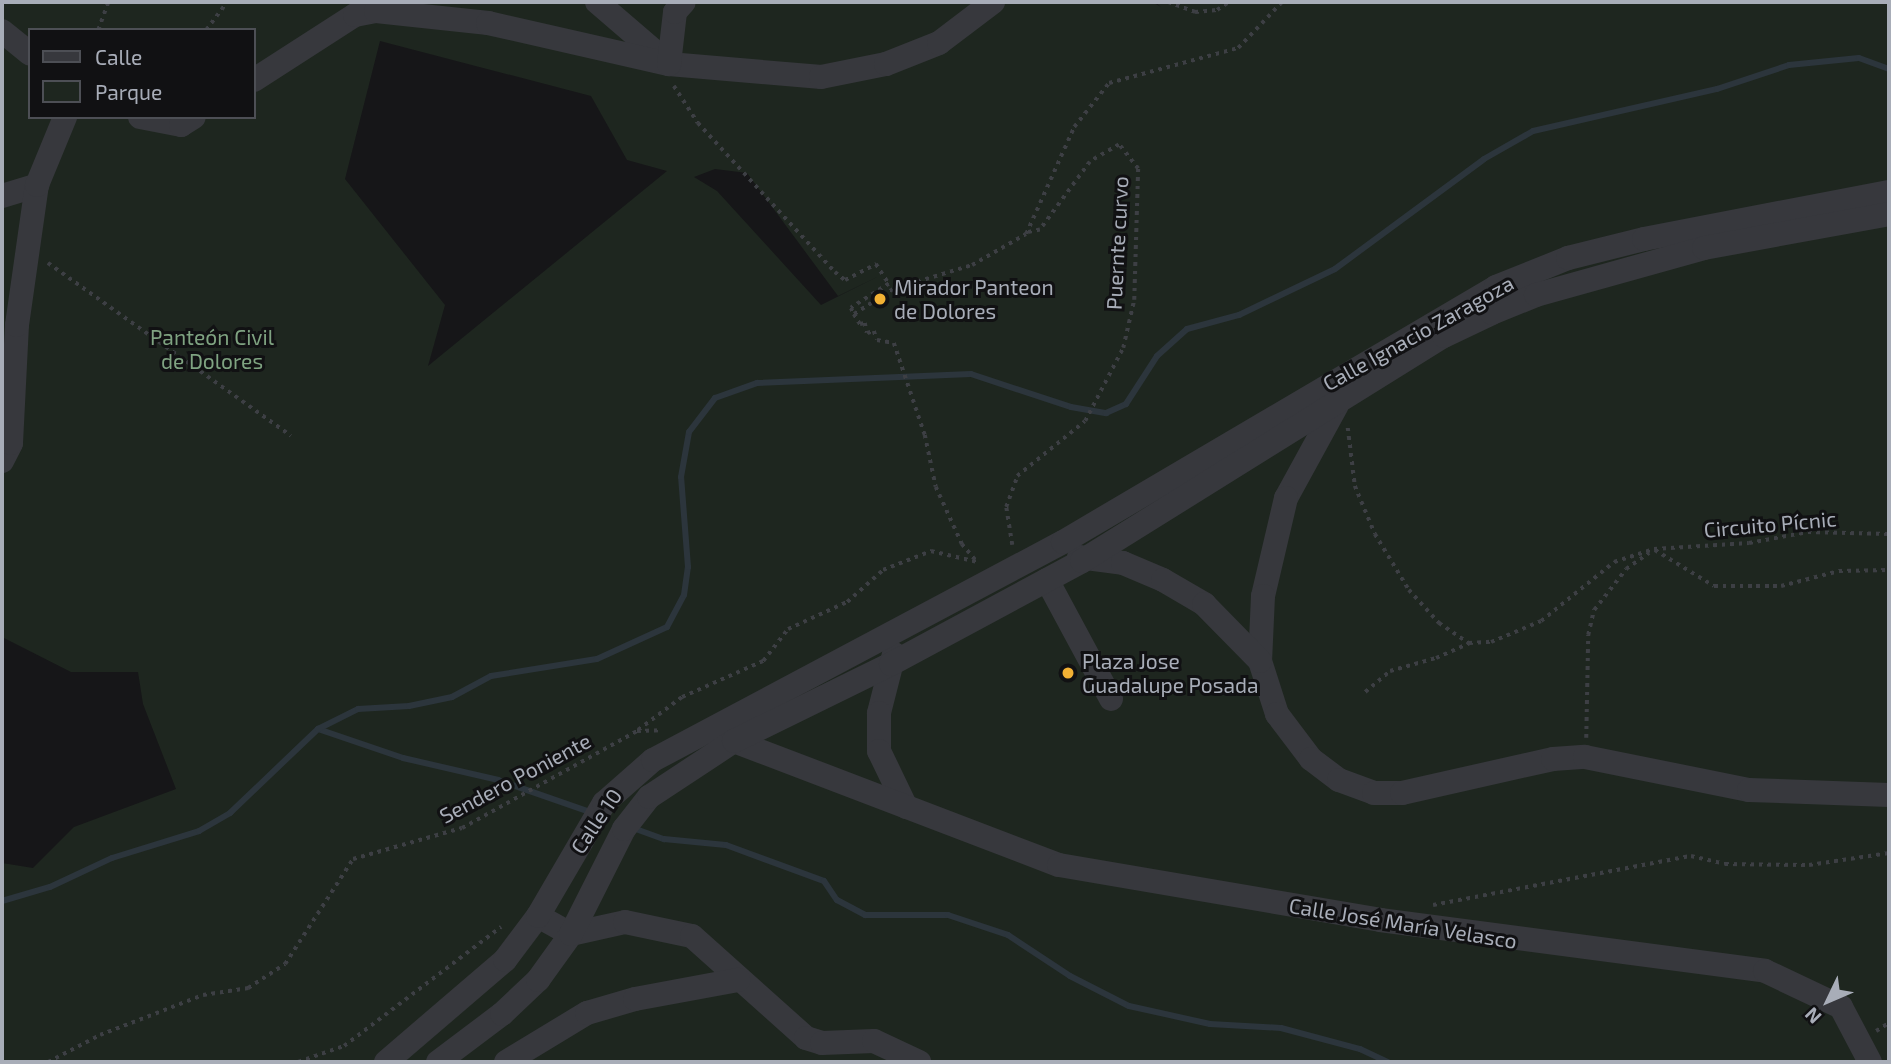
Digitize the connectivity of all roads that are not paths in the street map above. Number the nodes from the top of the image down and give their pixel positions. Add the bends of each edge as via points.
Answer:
1 (597, 2) edge
2 (684, 2) edge
3 (993, 2) edge
4 (2, 31) edge
5 (28, 52) edge
6 (669, 64) junction
7 (256, 79) edge
8 (64, 119) edge
9 (151, 119) edge
10 (191, 119) edge
11 (37, 185) junction
12 (1889, 192) edge
13 (2, 196) edge
14 (1889, 214) edge
15 (1340, 399) junction
16 (2, 461) edge
17 (1063, 542) junction
18 (1083, 561) junction
19 (1047, 580) junction
20 (901, 629) junction
21 (1260, 661) junction
22 (891, 664) junction
23 (1111, 699) dead end
24 (701, 733) junction
25 (734, 741) junction
26 (1889, 795) edge
27 (906, 807) junction
28 (538, 916) junction
29 (571, 934) junction
30 (738, 980) junction
31 (386, 1062) edge
32 (438, 1062) edge
33 (506, 1062) edge
34 (919, 1062) edge
35 (1870, 1062) edge

1 - 6 street
2 - 6 street via 675,12
3 - 6 street via 939,43 886,64 821,77
4 - 5 street
6 - 7 street via 488,23 376,11 355,15
8 - 11 street
9 - 10 street via 181,125
11 - 13 street
11 - 16 street via 18,325 11,443
12 - 17 street, Calle Ignacio Zaragoza via 1644,239 1528,273 1322,387
14 - 15 street, Calle Ignacio Zaragoza via 1704,248 1536,295 1444,336
15 - 18 street, Calle Ignacio Zaragoza
15 - 21 street, Calle Ignacio Zaragoza via 1286,498 1263,596
17 - 18 street
17 - 20 street, Calle Ignacio Zaragoza via 1016,568 980,574
18 - 19 street, Calle Ignacio Zaragoza
18 - 21 street, Calle Ignacio Zaragoza via 1124,563 1163,580 1204,604
19 - 22 street, Calle Ignacio Zaragoza
19 - 23 street
20 - 22 street
20 - 24 street, Calle 10
21 - 26 street, Calle Ignacio Zaragoza via 1277,714 1311,759 1339,780 1374,793 1402,793 1553,759 1585,757 1749,790
22 - 25 street, Calle 10
22 - 27 street via 879,713 879,751
24 - 25 street, Calle José María Velasco
24 - 28 street, Calle 10 via 634,772 604,803
25 - 27 street, Calle José María Velasco
25 - 29 street, Calle 10 via 672,779 630,820
27 - 35 street, Calle José María Velasco via 1059,865 1085,870 1484,936 1765,971 1840,1007
28 - 29 street
28 - 31 street, Calle 10 via 491,976
29 - 30 street via 625,922 692,936
29 - 32 street, Calle 10 via 538,980
30 - 33 street via 587,1013
30 - 34 street via 806,1038 822,1043 874,1041

